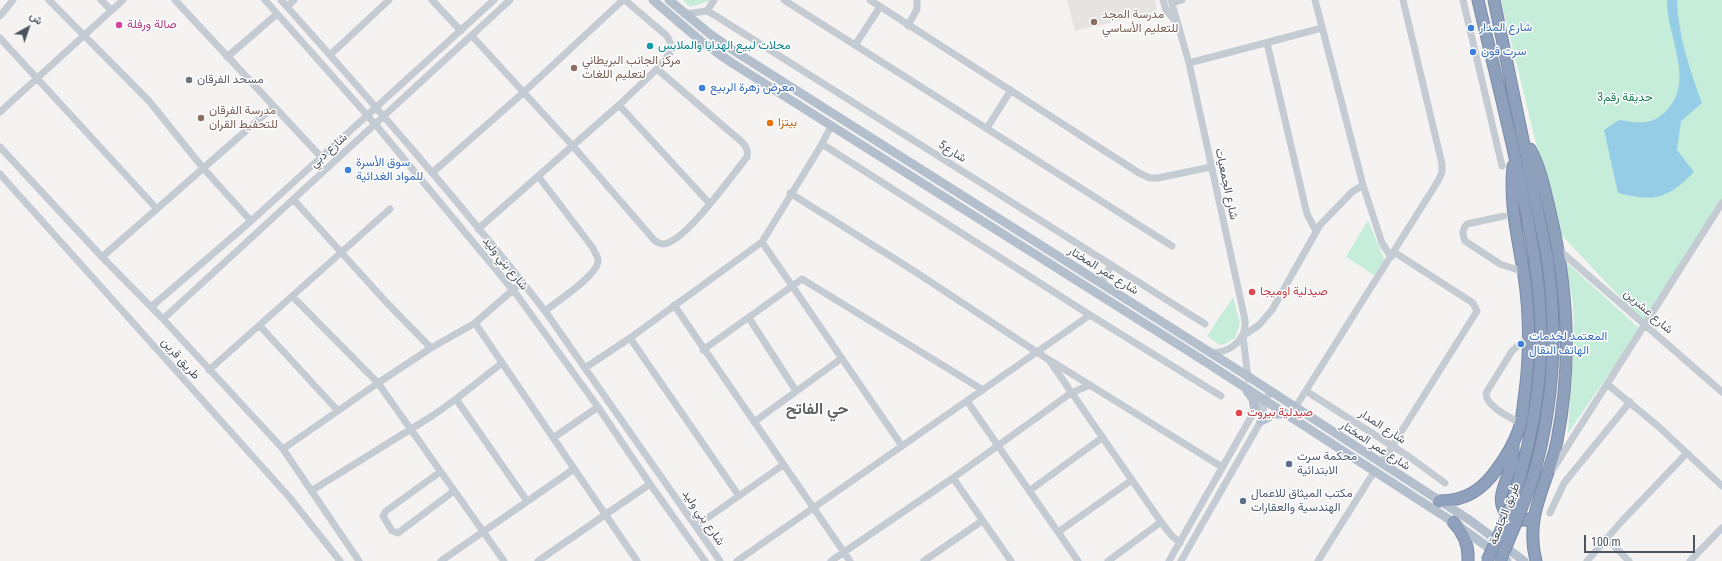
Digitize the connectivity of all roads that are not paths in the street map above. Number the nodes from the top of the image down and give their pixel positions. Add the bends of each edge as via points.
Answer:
1 (13, 0) edge
2 (49, 0) edge
3 (101, 0) edge
4 (123, 0) edge
5 (175, 0) edge
6 (265, 0) edge
7 (281, 0) edge
8 (294, 0) edge
9 (389, 0) edge
10 (432, 0) edge
11 (494, 0) edge
12 (510, 0) edge
13 (624, 0) edge
14 (653, 0) edge
15 (669, 0) edge
16 (714, 0) edge
17 (784, 0) edge
18 (870, 0) edge
19 (917, 0) edge
20 (1163, 0) edge
21 (1182, 0) edge
22 (1315, 0) edge
23 (1403, 0) edge
24 (1463, 0) edge
25 (1478, 0) edge
26 (1494, 0) edge
27 (1171, 1) edge
28 (287, 7) junction
29 (880, 7) junction
30 (111, 10) junction
31 (707, 11) junction
32 (277, 14) junction
33 (684, 14) junction
34 (0, 16) edge
35 (1178, 23) junction
36 (908, 26) junction
37 (1322, 28) junction
38 (461, 31) junction
39 (83, 36) junction
40 (472, 36) junction
41 (0, 38) edge
42 (1267, 43) junction
43 (855, 45) junction
44 (330, 55) junction
45 (227, 57) junction
46 (1189, 63) junction
47 (657, 69) junction
48 (38, 78) junction
49 (1011, 90) junction
50 (524, 92) junction
51 (619, 105) junction
52 (273, 107) junction
53 (376, 108) junction
54 (0, 112) edge
55 (368, 116) junction
56 (384, 117) junction
57 (375, 124) junction
58 (831, 126) junction
59 (987, 128) junction
60 (1524, 139) junction
61 (822, 144) junction
62 (572, 145) junction
63 (0, 147) edge
64 (322, 158) junction
65 (1515, 158) junction
66 (1502, 166) dead end
67 (1211, 167) junction
68 (203, 168) junction
69 (432, 173) junction
70 (0, 174) edge
71 (538, 176) junction
72 (1363, 185) junction
73 (790, 194) junction
74 (293, 199) junction
75 (1722, 203) edge
76 (710, 204) junction
77 (157, 209) junction
78 (390, 209) dead end
79 (1504, 216) dead end
80 (251, 221) junction
81 (478, 229) junction
82 (1316, 231) junction
83 (762, 242) junction
84 (1172, 246) dead end
85 (1558, 249) junction
86 (341, 251) junction
87 (1392, 255) junction
88 (102, 257) junction
89 (1111, 264) junction
90 (1524, 272) junction
91 (522, 282) junction
92 (1101, 284) junction
93 (792, 287) junction
94 (512, 290) junction
95 (292, 296) junction
96 (674, 305) junction
97 (151, 307) junction
98 (545, 311) junction
99 (1090, 315) junction
100 (749, 318) junction
101 (163, 319) junction
102 (474, 323) junction
103 (1205, 324) dead end
104 (1645, 324) junction
105 (260, 326) junction
106 (1243, 336) junction
107 (1529, 336) junction
108 (630, 338) junction
109 (431, 348) junction
110 (703, 350) junction
111 (1036, 351) junction
112 (1210, 353) junction
113 (842, 358) junction
114 (1049, 360) junction
115 (502, 363) junction
116 (585, 368) junction
117 (210, 370) junction
118 (1249, 377) junction
119 (378, 383) junction
120 (1607, 384) junction
121 (1090, 385) junction
122 (1243, 387) junction
123 (983, 390) junction
124 (796, 391) junction
125 (1306, 391) junction
126 (1271, 392) junction
127 (1722, 392) edge
128 (1071, 393) junction
129 (1221, 396) dead end
130 (456, 399) junction
131 (967, 401) junction
132 (1266, 401) junction
133 (1630, 402) junction
134 (598, 407) junction
135 (1295, 408) junction
136 (338, 411) junction
137 (1255, 411) junction
138 (1285, 414) junction
139 (1261, 421) junction
140 (754, 422) junction
141 (1521, 424) junction
142 (410, 429) junction
143 (1103, 437) junction
144 (553, 438) junction
145 (1513, 444) junction
146 (997, 445) junction
147 (902, 446) junction
148 (1393, 446) junction
149 (283, 449) junction
150 (1688, 453) junction
151 (1381, 464) junction
152 (783, 465) junction
153 (1222, 467) junction
154 (574, 469) junction
155 (440, 472) junction
156 (1374, 472) junction
157 (1547, 474) junction
158 (952, 478) junction
159 (1132, 480) junction
160 (1446, 483) dead end
161 (650, 484) junction
162 (1722, 486) edge
163 (311, 491) junction
164 (1029, 491) junction
165 (454, 492) junction
166 (739, 496) junction
167 (527, 501) junction
168 (1439, 501) junction
169 (813, 507) junction
170 (1550, 513) dead end
171 (606, 515) junction
172 (1533, 518) junction
173 (982, 521) junction
174 (1161, 522) junction
175 (1453, 522) junction
176 (696, 526) junction
177 (1722, 528) edge
178 (484, 532) junction
179 (1058, 532) junction
180 (1606, 538) junction
181 (1180, 543) junction
182 (844, 552) junction
183 (340, 561) edge
184 (359, 561) edge
185 (441, 561) edge
186 (504, 561) edge
187 (538, 561) edge
188 (637, 561) edge
189 (705, 561) edge
190 (720, 561) edge
191 (736, 561) edge
192 (831, 561) edge
193 (850, 561) edge
194 (924, 561) edge
195 (1011, 561) edge
196 (1078, 561) edge
197 (1108, 561) edge
198 (1169, 561) edge
199 (1181, 561) edge
200 (1318, 561) edge
201 (1468, 561) edge
202 (1487, 561) edge
203 (1500, 561) edge
204 (1507, 561) edge
205 (1524, 561) edge
206 (1536, 561) edge
207 (1587, 561) edge
208 (1629, 561) edge
209 (1690, 561) edge

1 - 34 street
2 - 39 street
3 - 30 street
4 - 30 street
5 - 45 street
6 - 32 street, شارع بني وليد
7 - 28 street, شارع بني وليد
8 - 28 street
9 - 44 street
10 - 38 street
11 - 38 street, شارع دبي
12 - 40 street, شارع دبي
13 - 47 street via 670,41 670,52
13 - 50 street
14 - 58 main road, شارع عمر المختار via 702,42
15 - 33 main road, شارع عمر المختار
16 - 31 street
17 - 43 street
18 - 29 street
19 - 36 street via 917,9
20 - 35 street
21 - 27 street
22 - 37 street
23 - 87 street via 1442,168 1438,181
24 - 66 street
25 - 65 highway
26 - 60 highway, طريق الجامعة
27 - 35 street, شارع الجمعيات
28 - 44 street, شارع بني وليد
29 - 36 street
29 - 43 street
30 - 39 street
31 - 33 street
31 - 89 street, شارع5
32 - 45 street
32 - 55 street, شارع بني وليد
33 - 92 main road, شارع عمر المختار via 739,54
35 - 46 street, شارع الجمعيات
36 - 49 street
37 - 42 street
37 - 72 street
38 - 53 street, شارع دبي
39 - 48 street
39 - 68 street via 149,101
40 - 50 street
40 - 56 street, شارع دبي
41 - 48 street
42 - 46 street
42 - 82 street via 1307,214
43 - 59 street
44 - 53 street, شارع بني وليد
45 - 52 street
46 - 67 street, شارع الجمعيات
47 - 51 street
47 - 76 street via 747,148 747,157
48 - 54 street
48 - 77 street
49 - 59 street
49 - 67 street via 1150,178
50 - 62 street
50 - 69 street
51 - 62 street
51 - 76 street
52 - 64 street
52 - 68 street
53 - 55 street, شارع دبي
53 - 56 street, شارع بني وليد
55 - 57 street, شارع بني وليد
55 - 64 street, شارع دبي
56 - 57 street, شارع دبي
56 - 69 street, شارع بني وليد
57 - 74 street, شارع دبي
57 - 94 street, شارع بني وليد
58 - 61 street
58 - 122 main road, شارع عمر المختار
59 - 84 street
60 - 85 highway via 1533,154 1545,188
60 - 203 highway, طريق الجامعة, bridge via 1547,256 1553,319 1551,378 1548,411 1533,477
61 - 73 street
61 - 99 street
62 - 71 street
62 - 76 street via 659,243 667,243 685,231
63 - 88 street
64 - 80 street, شارع دبي
65 - 90 highway via 1512,194
65 - 202 highway, bridge via 1535,254 1539,288 1540,364 1535,414 1520,476 1507,518
67 - 106 street, شارع الجمعيات via 1245,320
68 - 77 street
68 - 80 street
69 - 81 street, شارع بني وليد
70 - 183 street, طريق قرين via 290,498
71 - 81 street
71 - 98 street via 593,248 598,260 597,266 585,280
72 - 82 street via 1352,192
72 - 87 street via 1382,244
73 - 83 street
73 - 111 street
74 - 86 street
74 - 101 street, شارع دبي
75 - 104 street
77 - 88 street
78 - 86 street
79 - 90 street via 1467,224 1462,232 1463,237 1465,241 1500,264
80 - 97 street, شارع دبي
81 - 91 street, شارع بني وليد
82 - 106 street via 1272,310 1259,325
83 - 93 street
83 - 96 street
85 - 104 street, شارع عشرين
85 - 157 highway via 1567,333 1566,371 1559,431
86 - 95 street
86 - 109 street
87 - 125 street
87 - 148 street via 1473,303 1477,311
88 - 97 street
89 - 92 street
89 - 103 street, شارع5
90 - 107 highway
91 - 94 street
91 - 98 street, شارع بني وليد
92 - 112 main road, شارع عمر المختار
93 - 100 street
93 - 113 street
93 - 123 street via 802,279
94 - 102 street
94 - 134 street, شارع بني وليد
95 - 105 street
95 - 119 street
96 - 108 street
96 - 110 street
97 - 101 street
98 - 116 street, شارع بني وليد
99 - 111 street
99 - 129 street
100 - 110 street
100 - 124 street
101 - 117 street
102 - 109 street
102 - 115 street
104 - 120 street
104 - 127 street, شارع عشرين
105 - 117 street
105 - 136 street
106 - 112 street via 1228,350
106 - 118 street, شارع الجمعيات
107 - 141 highway
107 - 141 street via 1512,351 1486,393 1488,402
108 - 116 street
108 - 166 street
109 - 119 street
110 - 140 street
111 - 114 street
111 - 123 street
112 - 118 main road, شارع عمر المختار
113 - 124 street
113 - 147 street
114 - 121 street
114 - 128 street
115 - 130 street
115 - 144 street
116 - 176 street, شارع بني وليد
117 - 149 street
118 - 122 street
118 - 126 main road, شارع عمر المختار
119 - 136 street
119 - 142 street
120 - 133 street
120 - 157 street via 1553,469
121 - 128 street
121 - 153 street
122 - 132 main road, شارع عمر المختار
122 - 137 main road via 1252,397
123 - 131 street
124 - 140 street
125 - 135 street
125 - 148 street, شارع المدار
126 - 132 street
126 - 135 main road, شارع عمر المختار
128 - 143 street
128 - 146 street
130 - 142 street
130 - 167 street
131 - 146 street
131 - 147 street
132 - 137 street
132 - 138 main road, شارع عمر المختار
132 - 139 street
133 - 150 street
133 - 170 street via 1564,483
134 - 144 street
134 - 161 street, شارع بني وليد
135 - 151 main road, شارع عمر المختار
136 - 149 street
137 - 153 street
138 - 139 main road via 1275,414
138 - 156 main road, شارع عمر المختار
139 - 199 street
140 - 152 street
141 - 145 highway
142 - 155 street
142 - 163 street
143 - 159 street
143 - 164 street
144 - 154 street
145 - 168 highway via 1494,473 1476,492 1460,499
145 - 172 highway via 1513,458 1502,493 1502,506 1512,518 1521,521
146 - 158 street
146 - 164 street
147 - 169 street
148 - 151 street
148 - 160 street, شارع المدار
149 - 163 street
150 - 162 street
150 - 180 street
151 - 168 main road, شارع عمر المختار
152 - 166 street
152 - 169 street
153 - 181 street
154 - 167 street
154 - 171 street
155 - 165 street
155 - 165 street via 392,506 383,516 392,531 398,533
156 - 175 main road, شارع عمر المختار
156 - 200 street
157 - 172 highway
158 - 173 street
158 - 182 street
159 - 174 street
159 - 179 street
161 - 171 street
161 - 189 street, شارع بني وليد
163 - 184 street
164 - 179 street
165 - 178 street
166 - 176 street
167 - 178 street
168 - 205 main road, شارع عمر المختار via 1502,542
169 - 182 street
169 - 191 street
171 - 187 street
171 - 188 street
172 - 206 highway via 1532,540
173 - 194 street
173 - 195 street
174 - 181 street
174 - 197 street
175 - 201 highway via 1464,537
175 - 204 main road, شارع عمر المختار
176 - 190 street, شارع بني وليد
177 - 209 street
178 - 185 street
178 - 186 street
179 - 196 street
180 - 207 street
180 - 208 street
181 - 198 street
182 - 192 street
182 - 193 street

